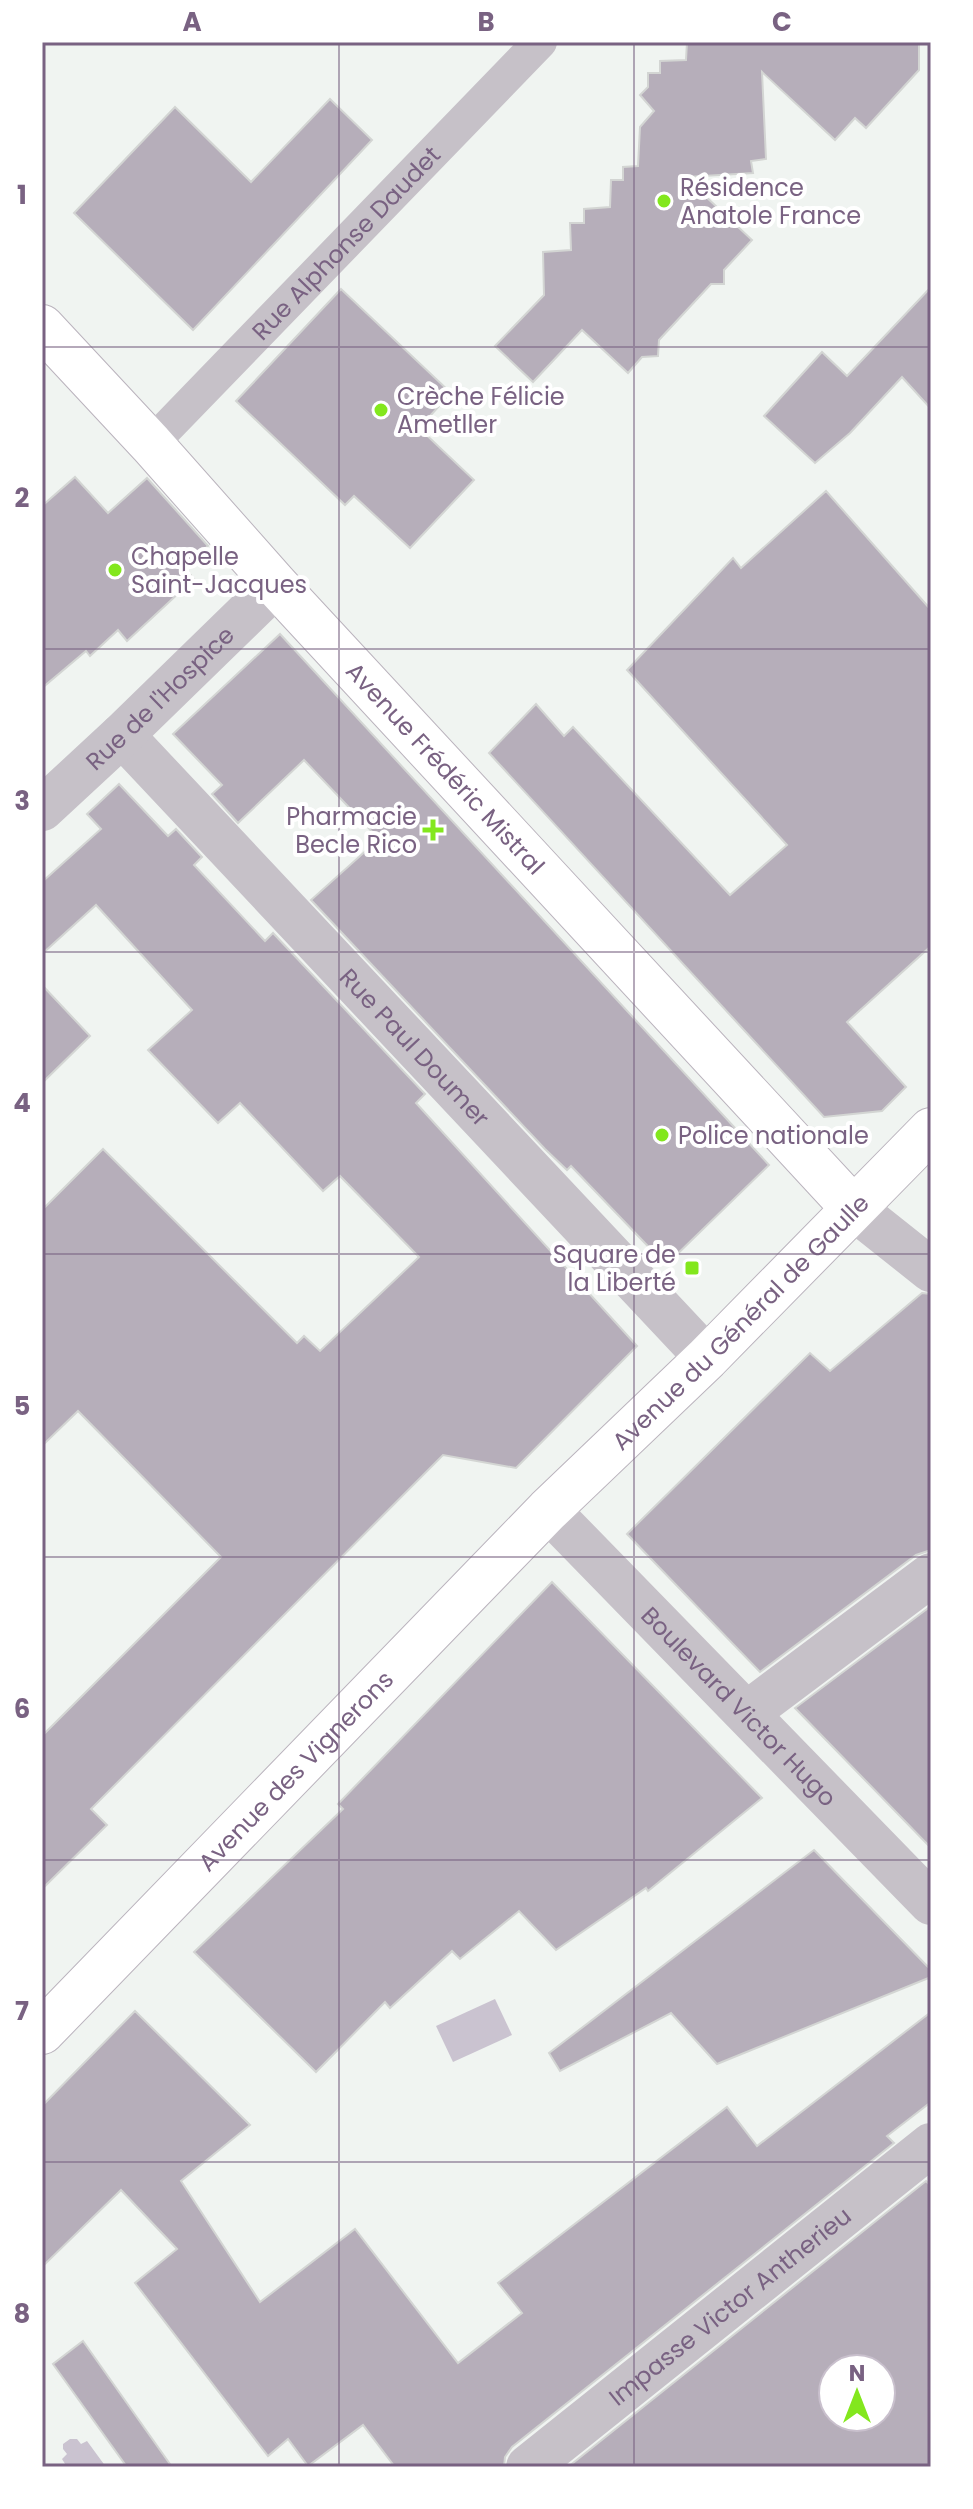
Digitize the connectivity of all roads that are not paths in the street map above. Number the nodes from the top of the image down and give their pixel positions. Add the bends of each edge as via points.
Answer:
1 (540, 42) edge
2 (42, 327) edge
3 (151, 444) junction
4 (276, 585) junction
5 (122, 735) junction
6 (42, 809) edge
7 (931, 1130) edge
8 (853, 1208) junction
9 (931, 1270) edge
10 (707, 1358) junction
11 (548, 1510) junction
12 (931, 1575) edge
13 (747, 1713) junction
14 (931, 1903) edge
15 (46, 2020) edge
16 (931, 2145) edge
17 (528, 2467) edge

1 - 3 street, Rue Alphonse Daudet
2 - 3 main road, Avenue Frédéric Mistral
3 - 4 main road, Avenue Frédéric Mistral
4 - 5 street, Rue de l'Hospice
4 - 8 main road, Avenue Frédéric Mistral
5 - 6 street, Rue de l'Hospice
5 - 10 street, Rue Paul Doumer
7 - 8 main road, Avenue du Général de Gaulle
8 - 9 street
8 - 10 main road, Avenue du Général de Gaulle
10 - 11 main road, Avenue du Général de Gaulle
11 - 13 street, Boulevard Victor Hugo
11 - 15 main road, Avenue des Vignerons
12 - 13 street
13 - 14 street, Boulevard Victor Hugo
16 - 17 street, Impasse Victor Antherieu

